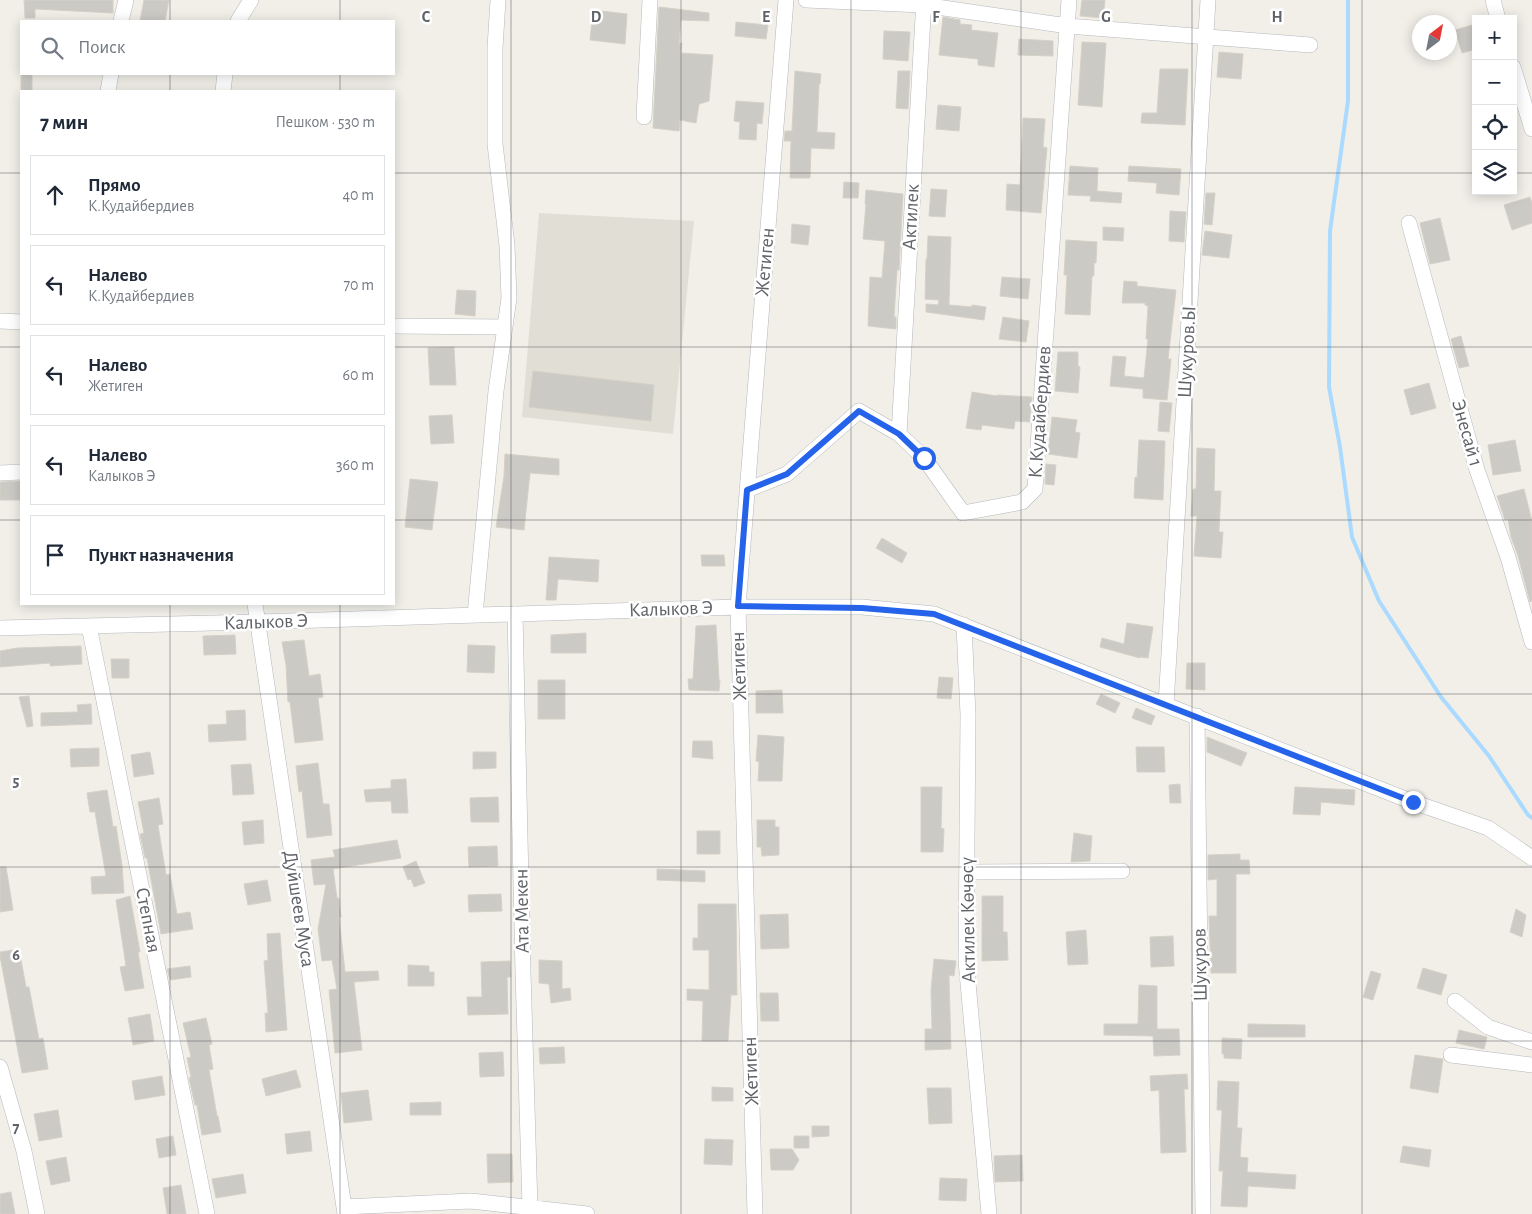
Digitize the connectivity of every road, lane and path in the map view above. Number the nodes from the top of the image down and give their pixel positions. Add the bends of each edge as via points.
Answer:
1 (126, 0) edge
2 (251, 0) edge
3 (498, 0) edge
4 (650, 0) edge
5 (786, 0) edge
6 (806, 0) edge
7 (1069, 0) edge
8 (1208, 0) edge
9 (1493, 0) edge
10 (923, 3) edge
11 (1497, 15) edge
12 (121, 20) edge
13 (239, 20) edge
14 (1068, 26) junction
15 (1206, 36) junction
16 (1310, 45) dead end
17 (111, 75) edge
18 (225, 75) edge
19 (1517, 80) edge
20 (108, 90) edge
21 (223, 90) edge
22 (644, 117) dead end
23 (1532, 129) edge
24 (1409, 223) dead end
25 (0, 321) edge
26 (20, 322) edge
27 (395, 326) edge
28 (505, 327) junction
29 (899, 434) junction
30 (20, 472) edge
31 (0, 473) edge
32 (747, 490) junction
33 (255, 605) edge
34 (738, 606) junction
35 (515, 614) junction
36 (475, 615) junction
37 (257, 622) junction
38 (964, 625) junction
39 (89, 626) junction
40 (0, 628) edge
41 (1532, 642) edge
42 (1166, 704) junction
43 (1197, 716) junction
44 (1532, 858) edge
45 (1122, 871) dead end
46 (967, 872) junction
47 (1455, 1001) dead end
48 (1532, 1042) edge
49 (1452, 1055) dead end
50 (1532, 1065) edge
51 (0, 1067) edge
52 (530, 1207) junction
53 (344, 1211) edge
54 (37, 1214) edge
55 (207, 1214) edge
56 (587, 1214) edge
57 (755, 1214) edge
58 (990, 1214) edge
59 (1203, 1214) edge

1 - 12 street
2 - 13 street
3 - 28 street via 495,144 507,245 509,298
4 - 22 street
5 - 32 street, Жетиген
6 - 10 street
7 - 14 street, К.Кудайбердиев
8 - 15 street, Шукуров.Ы
9 - 11 street
10 - 14 street
10 - 29 street, Актилек
14 - 15 street
14 - 29 street, К.Кудайбердиев via 1035,489 1022,502 963,513 924,458
15 - 16 street
15 - 42 street, Шукуров.Ы
17 - 20 street
18 - 21 street
19 - 23 street
24 - 41 street, Энесай 1 via 1477,470 1508,558
25 - 26 street
27 - 28 street
28 - 36 street
29 - 32 street, К.Кудайбердиев via 859,411 787,474
30 - 31 street
32 - 34 street, Жетиген
33 - 37 street, Дуйшеев Муса
34 - 35 street, Калыков Э
34 - 38 street, Калыков Э via 862,608 934,614
34 - 57 street, Жетиген
35 - 36 street, Калыков Э
35 - 52 street, Ата Мекен
36 - 37 street, Калыков Э
37 - 39 street, Калыков Э
37 - 53 street, Дуйшеев Муса
38 - 42 street, Калыков Э
38 - 46 street, Актилек Көчөсү via 968,715
39 - 40 street, Калыков Э
39 - 55 street, Степная
42 - 43 street, Калыков Э
43 - 44 street, Калыков Э via 1413,802 1488,828
43 - 59 street, Шукуров
45 - 46 street
46 - 58 street, Актилек Көчөсү via 966,961
47 - 48 street via 1488,1027
49 - 50 street
51 - 54 street via 24,1150
52 - 53 street via 471,1201
52 - 56 street

